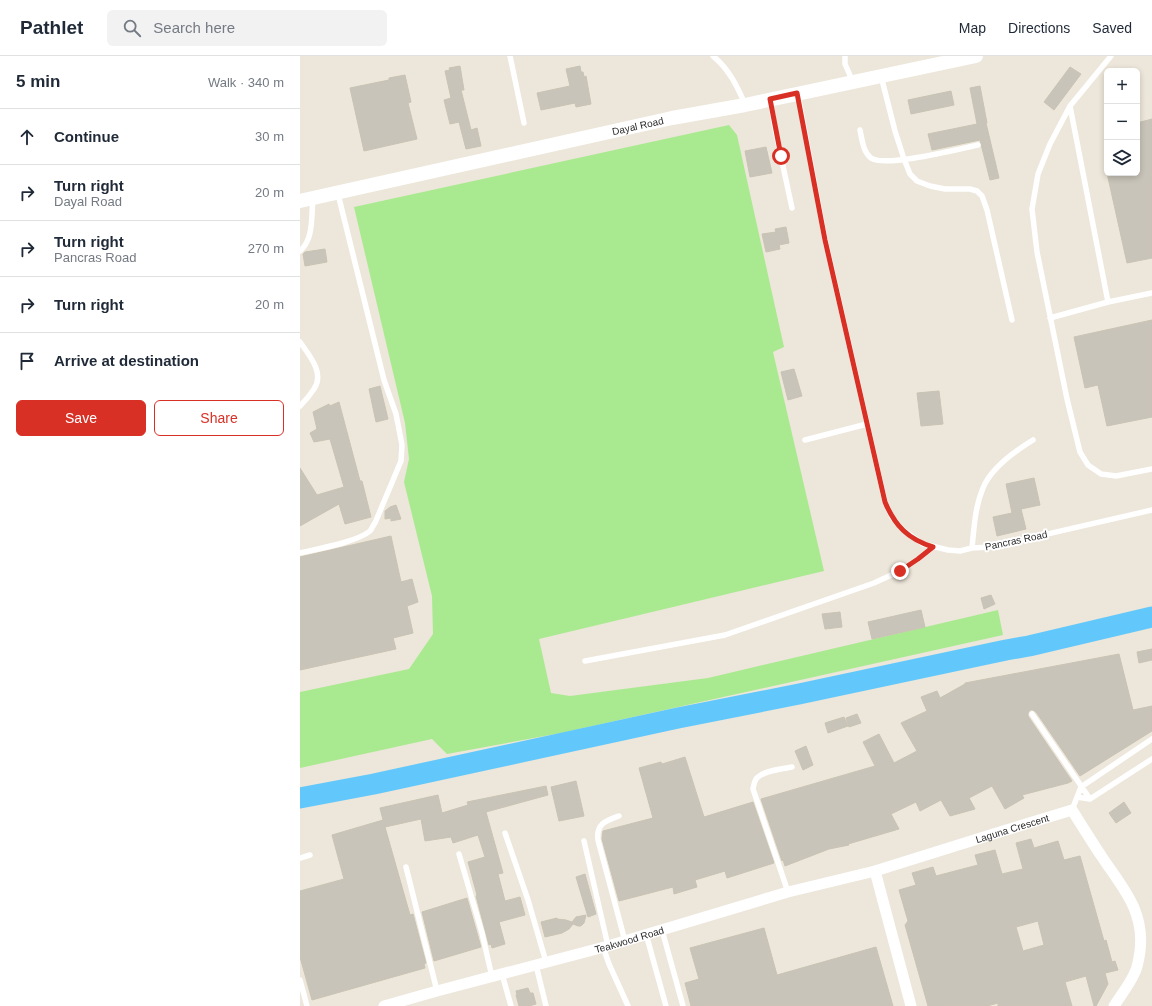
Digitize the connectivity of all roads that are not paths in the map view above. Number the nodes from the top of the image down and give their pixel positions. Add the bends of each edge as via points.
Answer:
1 (510, 56) edge
2 (713, 56) edge
3 (845, 56) edge
4 (976, 56) edge
5 (1111, 56) edge
6 (951, 59) edge
7 (881, 75) junction
8 (853, 82) junction
9 (797, 93) junction
10 (770, 99) junction
11 (745, 105) junction
12 (1070, 106) junction
13 (524, 123) dead end
14 (860, 130) dead end
15 (978, 145) dead end
16 (904, 159) junction
17 (338, 192) junction
18 (306, 199) edge
19 (792, 208) dead end
20 (300, 251) edge
21 (1152, 293) edge
22 (1108, 302) junction
23 (1050, 318) junction
24 (1012, 320) dead end
25 (300, 342) edge
26 (300, 406) edge
27 (867, 424) junction
28 (804, 440) dead end
29 (1033, 440) dead end
30 (1152, 469) edge
31 (1152, 510) edge
32 (933, 547) junction
33 (972, 548) junction
34 (300, 553) edge
35 (585, 661) dead end
36 (1032, 714) dead end
37 (1152, 739) edge
38 (1152, 760) edge
39 (792, 767) dead end
40 (1081, 787) junction
41 (1078, 797) junction
42 (1090, 799) junction
43 (1072, 810) junction
44 (619, 816) dead end
45 (505, 832) dead end
46 (584, 840) dead end
47 (459, 854) dead end
48 (310, 855) dead end
49 (300, 858) edge
50 (406, 867) dead end
51 (875, 872) junction
52 (788, 892) junction
53 (662, 930) junction
54 (646, 934) junction
55 (625, 941) junction
56 (606, 946) junction
57 (541, 963) junction
58 (497, 975) junction
59 (300, 980) edge
60 (437, 991) junction
61 (307, 1006) edge
62 (384, 1006) edge
63 (511, 1006) edge
64 (546, 1006) edge
65 (628, 1006) edge
66 (666, 1006) edge
67 (683, 1006) edge
68 (912, 1006) edge
69 (1114, 1006) edge

1 - 13 lane
2 - 11 lane via 730,74
3 - 8 lane via 845,64
4 - 6 street, Dayal Road
5 - 12 lane
6 - 7 street, Dayal Road
7 - 8 street, Dayal Road
7 - 16 lane
8 - 9 street, Dayal Road
9 - 10 street, Dayal Road
9 - 27 lane, Pancras Road via 825,240
10 - 11 street, Dayal Road
10 - 19 lane
11 - 17 street, Dayal Road via 672,118
12 - 22 lane
12 - 23 lane via 1038,174 1032,209 1037,252
14 - 16 lane via 863,145 870,158 880,161
15 - 16 lane
16 - 24 lane via 910,174 923,184 945,189 970,189 982,196
17 - 18 street, Dayal Road
17 - 34 lane via 384,380 396,414 402,445 401,461 370,531 338,544
18 - 20 lane via 310,236 306,246
21 - 22 lane
22 - 23 lane
23 - 30 lane via 1080,452 1088,465 1101,474 1116,476
25 - 26 lane via 318,374 314,389
27 - 28 lane
27 - 32 lane, Pancras Road via 885,502 892,517 908,534
29 - 33 lane via 1012,453 989,476 983,487 976,515
31 - 33 lane, Pancras Road via 991,547
32 - 33 lane, Pancras Road via 960,551
32 - 35 lane via 900,571 874,583 725,635
36 - 40 lane
37 - 40 lane
38 - 42 lane
39 - 52 lane via 758,777 753,789
40 - 41 lane
40 - 42 lane
41 - 42 lane
41 - 43 lane
43 - 51 street, Laguna Crescent
43 - 69 street via 1116,875 1137,913 1141,940 1136,971
44 - 55 lane via 606,821 597,833
45 - 57 lane via 528,900
46 - 56 lane
47 - 58 lane
48 - 49 lane
50 - 60 lane
51 - 52 street, Teakwood Road
51 - 68 street
52 - 53 street, Teakwood Road
53 - 54 street, Teakwood Road
53 - 67 lane
54 - 55 street, Teakwood Road
54 - 66 lane
55 - 56 street, Teakwood Road
56 - 57 street, Teakwood Road
56 - 65 lane via 609,964
57 - 58 street, Teakwood Road
57 - 64 lane
58 - 60 street, Teakwood Road
58 - 63 lane
59 - 61 lane
60 - 62 street, Teakwood Road

